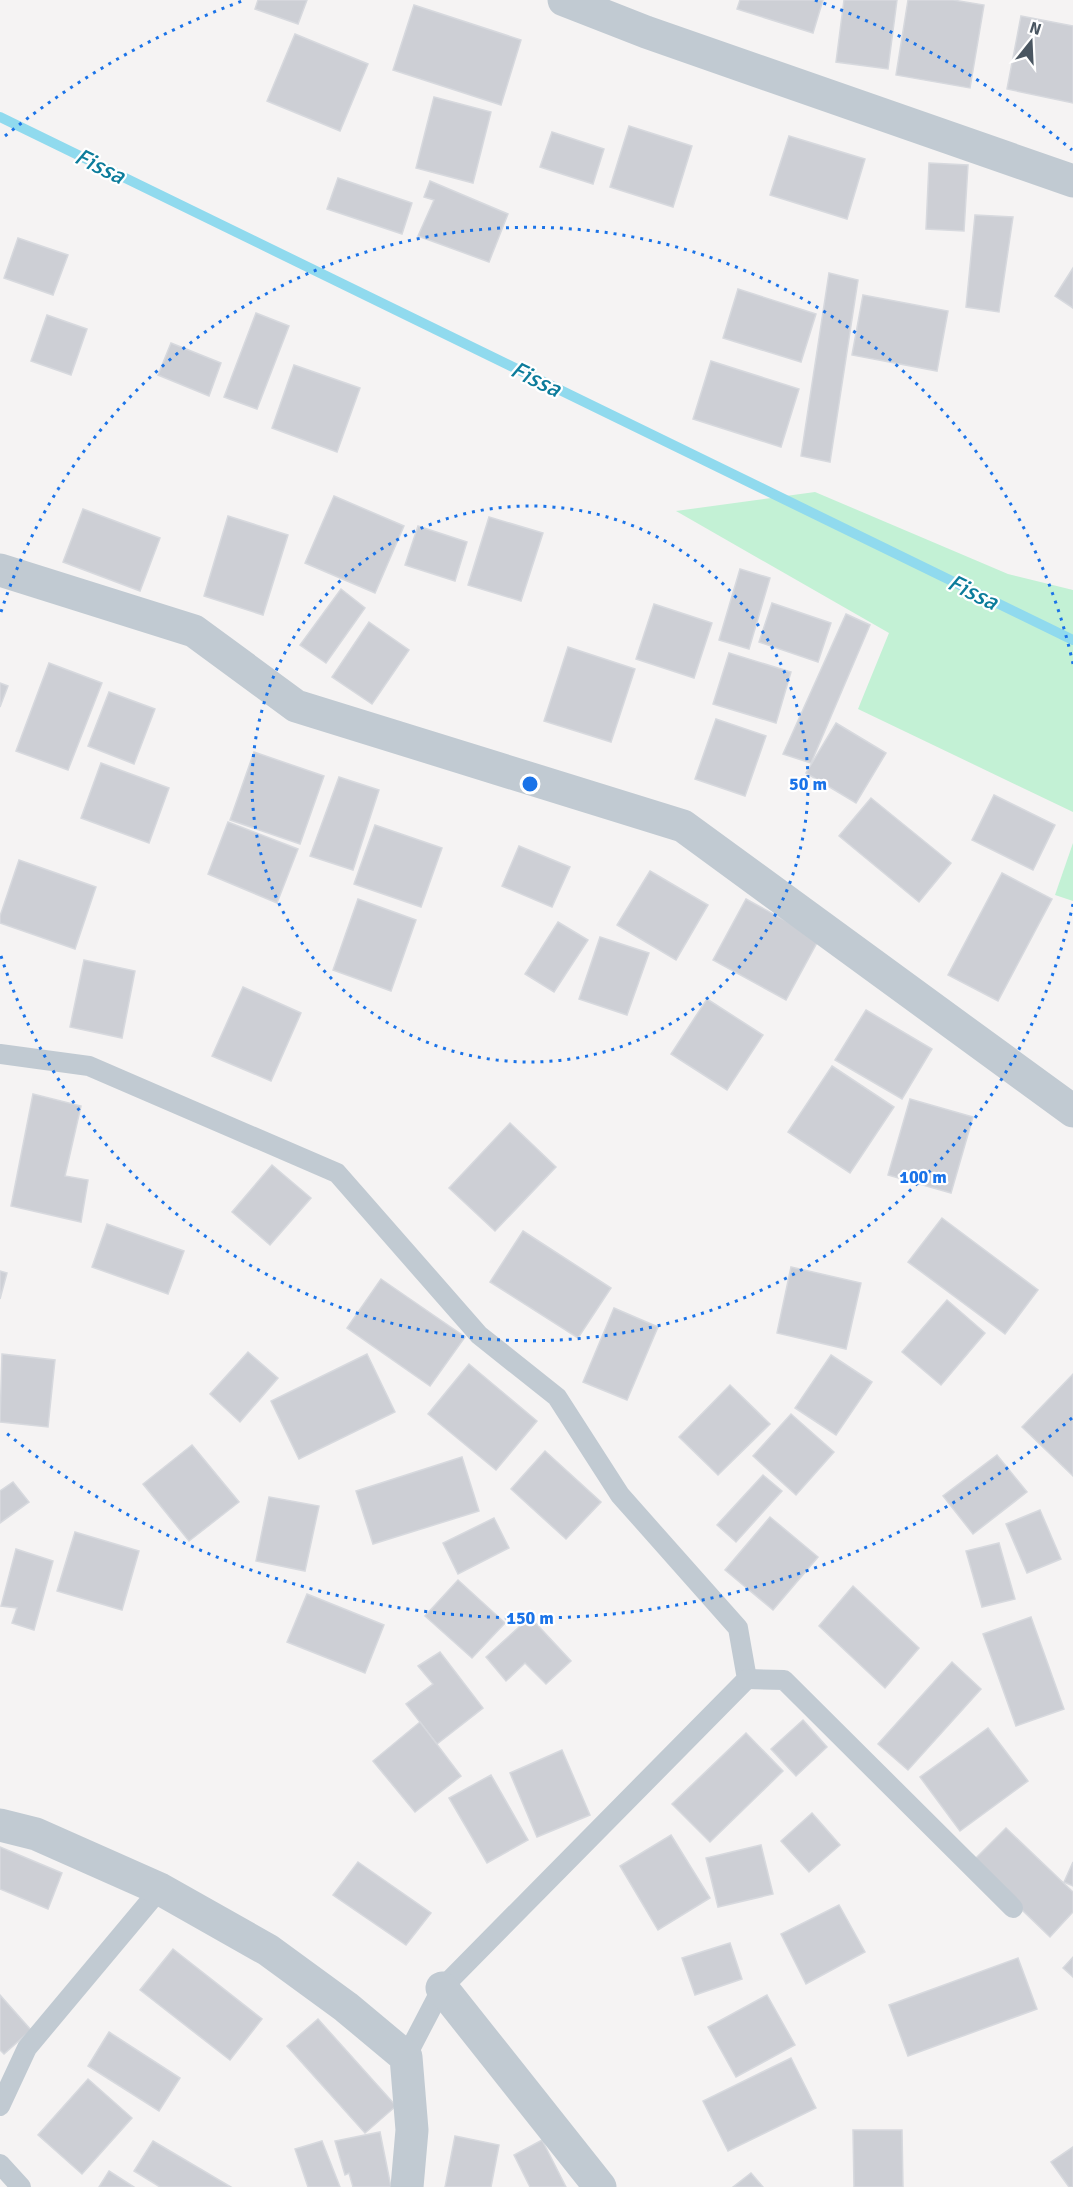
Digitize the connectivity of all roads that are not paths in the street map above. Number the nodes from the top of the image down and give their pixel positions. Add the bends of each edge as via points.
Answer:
1 (564, 0) edge
2 (1073, 181) edge
3 (0, 570) edge
4 (0, 1054) edge
5 (1073, 1111) edge
6 (747, 1679) junction
7 (0, 1825) edge
8 (160, 1889) junction
9 (1013, 1908) dead end
10 (441, 1988) junction
11 (406, 2056) junction
12 (0, 2106) edge
13 (0, 2164) edge
14 (21, 2187) edge
15 (407, 2187) edge
16 (600, 2187) edge

1 - 2 street
3 - 5 street via 194,631 296,706 683,826
4 - 6 lane via 89,1066 337,1173 479,1335 557,1397 620,1495 738,1628
6 - 9 lane via 784,1680
6 - 10 lane
7 - 8 street via 36,1834
8 - 11 street via 268,1950
8 - 12 lane via 27,2048
10 - 11 lane
10 - 16 street
11 - 15 street via 412,2130
13 - 14 lane

